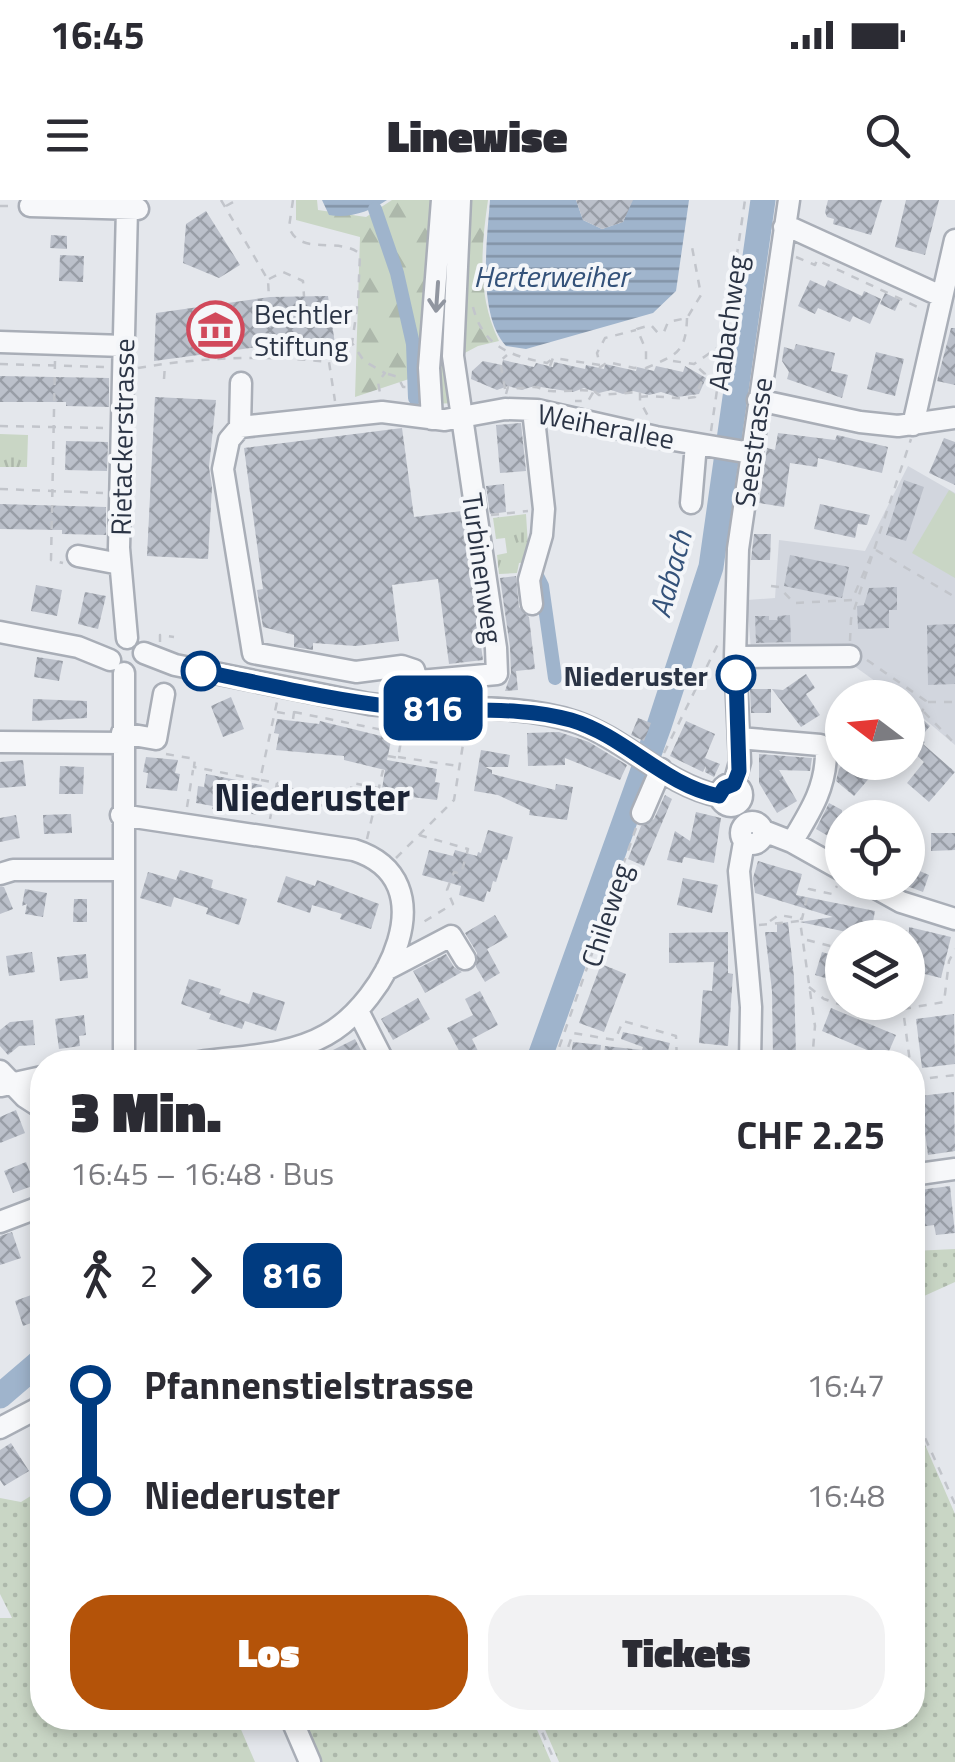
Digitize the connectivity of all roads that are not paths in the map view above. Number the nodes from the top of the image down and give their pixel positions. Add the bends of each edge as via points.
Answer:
1 (442, 200) edge
2 (460, 200) edge
3 (789, 200) edge
4 (30, 206) dead end
5 (784, 228) junction
6 (955, 240) edge
7 (939, 306) junction
8 (0, 342) edge
9 (124, 346) junction
10 (241, 383) dead end
11 (758, 400) junction
12 (533, 410) junction
13 (461, 418) junction
14 (955, 418) edge
15 (432, 419) junction
16 (913, 424) junction
17 (240, 428) junction
18 (721, 448) junction
19 (691, 503) dead end
20 (73, 560) road end
21 (120, 564) junction
22 (532, 604) dead end
23 (0, 632) edge
24 (131, 655) junction
25 (850, 656) road end
26 (735, 658) junction
27 (420, 682) junction
28 (164, 694) dead end
29 (413, 708) junction
30 (122, 738) junction
31 (739, 738) junction
32 (0, 742) edge
33 (660, 765) junction
34 (730, 794) junction
35 (642, 813) road end
36 (122, 815) junction
37 (763, 828) junction
38 (742, 838) junction
39 (792, 842) junction
40 (825, 860) edge
41 (122, 870) junction
42 (0, 874) edge
43 (897, 900) edge
44 (955, 918) edge
45 (465, 959) dead end
46 (386, 970) junction
47 (358, 1011) junction
48 (124, 1050) edge
49 (274, 1050) edge
50 (378, 1050) edge
51 (750, 1050) edge
52 (30, 1078) edge
53 (4, 1080) edge
54 (30, 1099) edge
55 (955, 1169) edge
56 (925, 1173) edge
57 (30, 1211) edge
58 (0, 1222) edge
59 (30, 1412) edge
60 (0, 1428) edge
61 (295, 1730) edge
62 (310, 1762) edge

1 -> 15 street via 429,368
2 - 13 street via 453,356
3 - 5 street, Seestrasse
4 - 9 street, Rietackerstrasse via 133,208 126,236
5 - 7 street
5 - 11 street, Seestrasse
6 - 7 street
7 - 16 street
8 - 9 street via 55,355
9 - 21 street, Rietackerstrasse
10 - 17 street
11 - 16 street via 860,422
11 - 18 street, Seestrasse
12 - 13 street, Weiherallee
12 - 18 street, Weiherallee
12 - 22 street via 544,509 529,580
13 - 15 street, Weiherallee
13 - 27 street, Turbinenweg via 497,674
14 - 16 street
15 - 17 street, Weiherallee via 382,412
17 - 27 street via 229,440 224,469 252,653 356,672 402,666
18 - 19 street
18 - 26 street, Seestrasse via 738,549
20 - 21 street
21 - 24 street, Rietackerstrasse
23 - 24 street
24 - 29 street
24 - 30 street, Rietackerstrasse
25 - 26 street
26 - 31 street, Seestrasse
27 - 29 street
28 - 30 street via 156,739
29 - 33 street via 543,714 603,732
30 - 32 street
30 - 36 street, Rietackerstrasse
31 - 34 street, Seestrasse via 739,771
31 - 39 street via 820,745 826,752 818,799
33 - 34 street via 700,792
33 - 35 street
34 - 37 street via 760,816
34 - 38 street
36 - 41 street, Rietackerstrasse
36 - 46 street via 364,853 387,868 402,898 402,926
37 - 38 street via 754,842
37 - 39 street
38 - 51 street
39 - 40 street
41 - 42 street
41 - 48 street, Rietackerstrasse
43 - 44 street
45 - 46 street via 451,936
46 - 47 street
47 - 49 street via 330,1033
47 - 50 street
52 - 53 street
53 - 54 street
55 - 56 street
57 - 58 street
59 - 60 street
61 - 62 street

